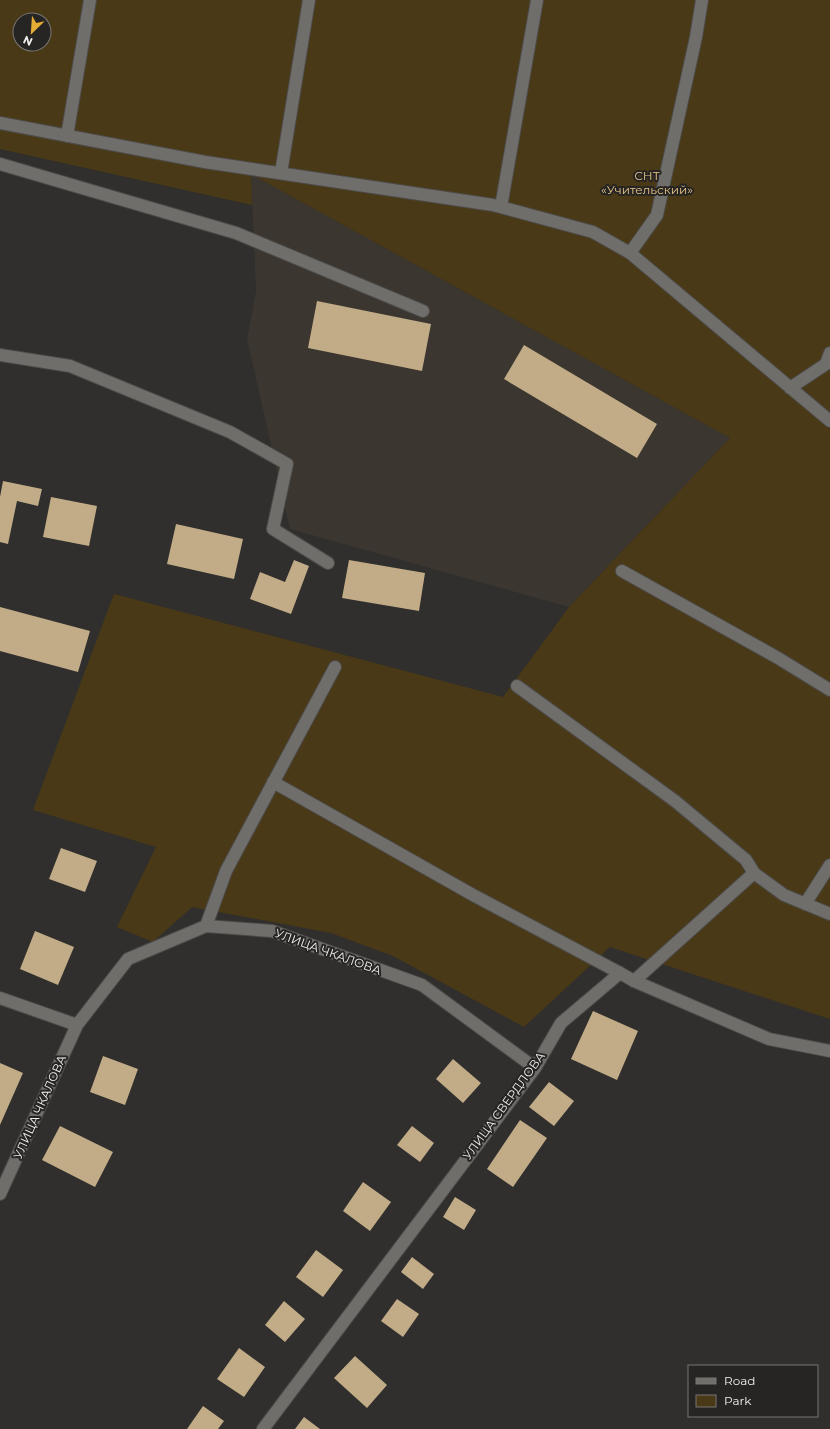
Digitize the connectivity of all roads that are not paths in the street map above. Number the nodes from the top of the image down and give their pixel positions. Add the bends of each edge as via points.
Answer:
1 (90, 0) edge
2 (308, 0) edge
3 (537, 0) edge
4 (702, 0) edge
5 (0, 123) edge
6 (67, 136) junction
7 (0, 164) edge
8 (281, 173) junction
9 (501, 207) junction
10 (630, 253) junction
11 (423, 311) dead end
12 (830, 353) edge
13 (0, 355) edge
14 (790, 388) junction
15 (830, 421) edge
16 (328, 563) dead end
17 (622, 571) dead end
18 (335, 667) dead end
19 (517, 686) dead end
20 (830, 690) edge
21 (273, 782) junction
22 (830, 865) edge
23 (754, 873) junction
24 (804, 904) junction
25 (830, 914) edge
26 (206, 926) junction
27 (620, 973) junction
28 (634, 981) junction
29 (0, 998) edge
30 (77, 1025) junction
31 (830, 1051) edge
32 (535, 1068) junction
33 (0, 1194) edge
34 (263, 1429) edge

1 - 6 street
2 - 8 street
3 - 9 street
4 - 10 street via 658,215
5 - 6 street
6 - 8 street via 205,162
7 - 11 street via 236,233
8 - 9 street
9 - 10 street via 593,232
10 - 14 street
12 - 14 street via 826,364
13 - 16 street via 70,366 230,432 287,464 273,529
14 - 15 street
17 - 20 street
18 - 21 street
19 - 23 street via 675,801 746,860
21 - 26 street via 226,871
21 - 27 street via 473,895
22 - 24 street
23 - 24 street via 784,895
23 - 28 street
24 - 25 street
26 - 30 street, УЛИЦА ЧКАЛОВА via 128,959
26 - 32 street, УЛИЦА ЧКАЛОВА via 272,931 422,986
27 - 28 street
27 - 32 street, УЛИЦА СВЕРДЛОВА via 561,1023
28 - 31 street via 769,1040
29 - 30 street
30 - 33 street, УЛИЦА ЧКАЛОВА
32 - 34 street, УЛИЦА СВЕРДЛОВА

